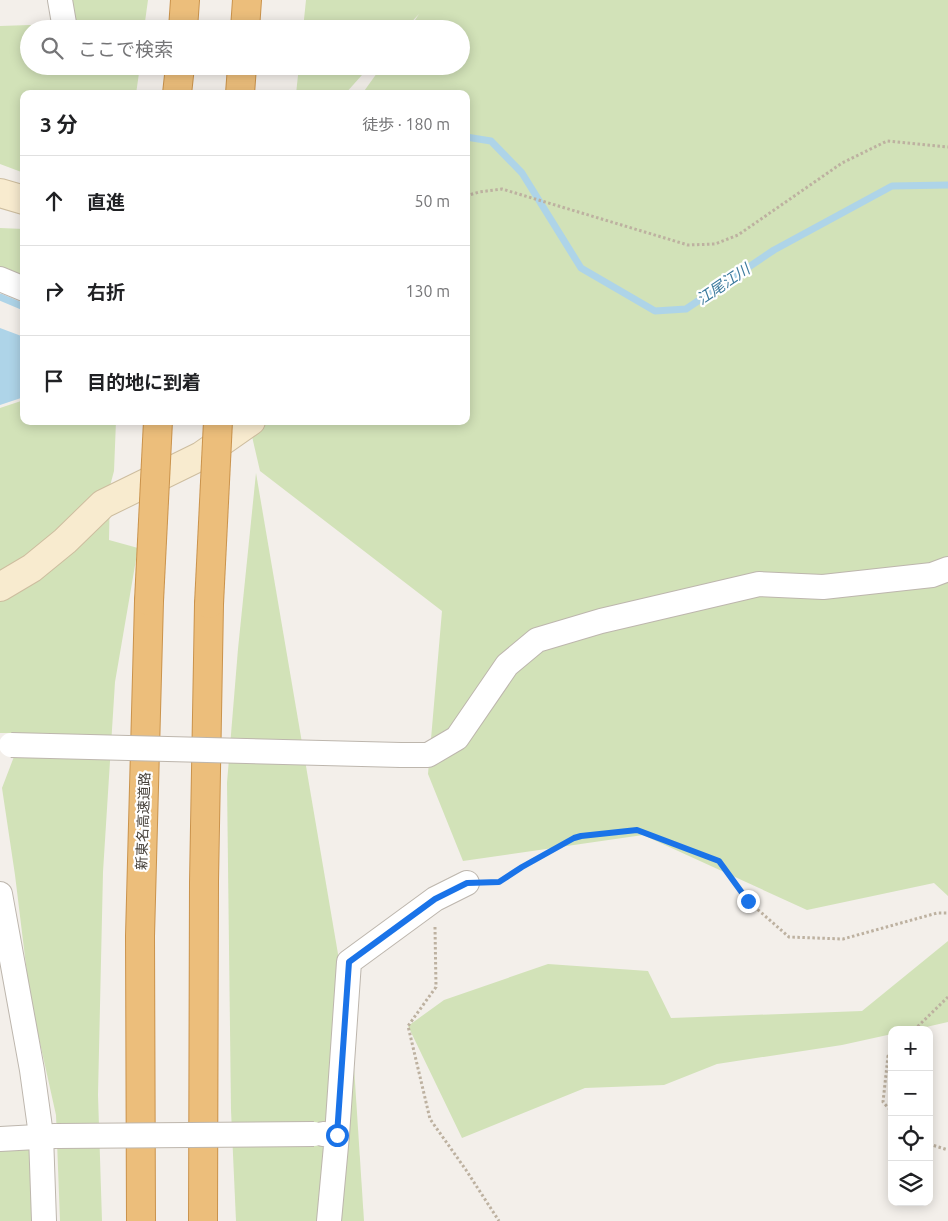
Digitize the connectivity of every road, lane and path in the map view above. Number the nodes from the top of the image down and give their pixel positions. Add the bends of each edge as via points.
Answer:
1 (60, 0) edge
2 (185, 0) edge
3 (247, 0) edge
4 (63, 20) edge
5 (184, 20) edge
6 (246, 20) edge
7 (948, 147) edge
8 (0, 193) edge
9 (470, 195) edge
10 (20, 199) edge
11 (0, 280) edge
12 (20, 288) edge
13 (158, 425) edge
14 (218, 425) edge
15 (244, 425) edge
16 (948, 569) edge
17 (0, 587) edge
18 (5, 747) edge
19 (467, 883) joint
20 (0, 894) edge
21 (435, 899) junction
22 (948, 913) edge
23 (948, 997) edge
24 (918, 1026) edge
25 (888, 1056) edge
26 (888, 1108) edge
27 (325, 1134) junction
28 (49, 1135) junction
29 (0, 1139) edge
30 (933, 1145) edge
31 (948, 1150) edge
32 (44, 1221) edge
33 (141, 1221) edge
34 (203, 1221) edge
35 (329, 1221) edge
36 (500, 1221) edge

1 - 4 street
2 - 5 highway
3 - 6 highway
7 - 9 path via 887,141 842,163 738,235 716,244 688,245 502,189
8 - 10 street
11 - 12 street
13 - 33 highway, 新東名高速道路, bridge via 149,601 140,936
14 - 34 highway, bridge via 209,604
15 - 17 street via 201,456 103,504 32,568
16 - 18 street, bridge via 932,575 823,586 759,584 600,621 537,640 507,665 457,738 428,755
19 - 21 street
19 - 22 path via 499,882 574,838 637,830 719,861 748,901 789,937 843,939 937,912
20 - 28 street via 32,1070
21 - 27 street via 349,962
21 - 36 path via 436,987 408,1026 430,1120
23 - 24 path
25 - 26 path via 883,1102
27 - 28 street, bridge
27 - 35 street
28 - 29 street
28 - 32 street
30 - 31 path

